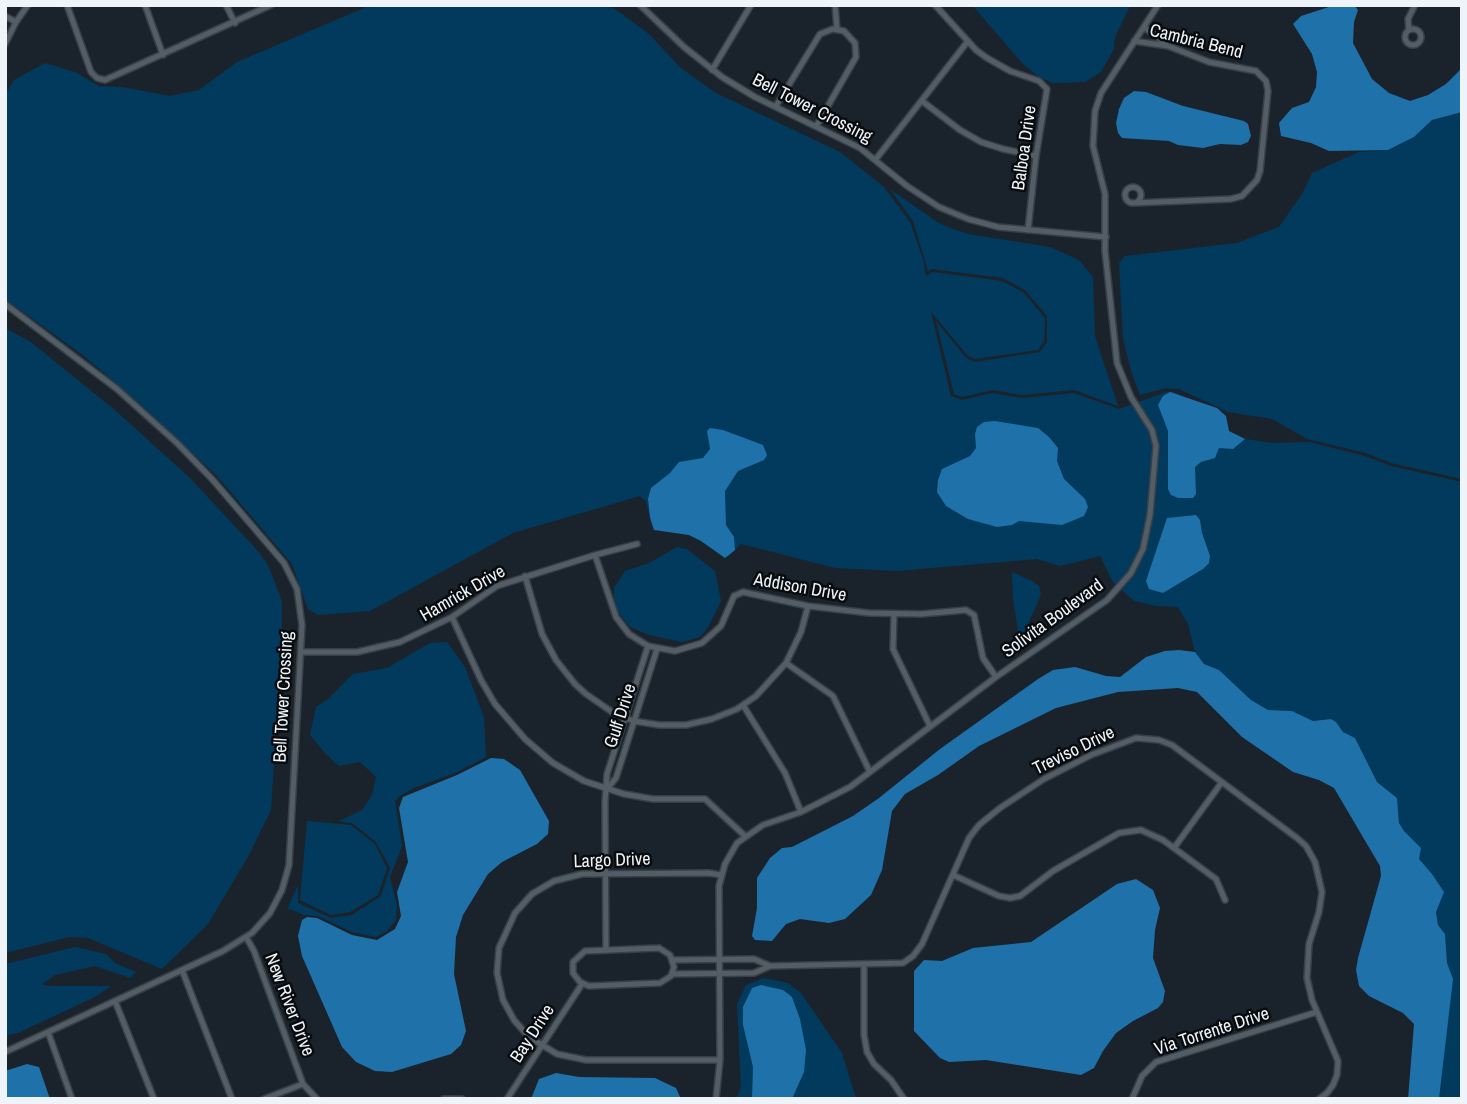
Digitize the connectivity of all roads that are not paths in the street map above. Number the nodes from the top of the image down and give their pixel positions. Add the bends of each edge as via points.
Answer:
1 (28, 5) edge
2 (67, 5) edge
3 (145, 5) edge
4 (226, 5) edge
5 (271, 5) edge
6 (640, 5) edge
7 (751, 5) edge
8 (835, 5) edge
9 (935, 5) edge
10 (1158, 5) edge
11 (1415, 5) edge
12 (5, 16) edge
13 (16, 22) junction
14 (234, 23) junction
15 (1144, 27) junction
16 (837, 29) junction
17 (1409, 30) dead end
18 (968, 41) junction
19 (1134, 41) junction
20 (5, 44) edge
21 (1168, 46) junction
22 (163, 55) junction
23 (712, 70) junction
24 (922, 101) junction
25 (776, 106) junction
26 (817, 125) junction
27 (1036, 156) junction
28 (876, 159) junction
29 (1133, 203) dead end
30 (1028, 230) junction
31 (1106, 237) junction
32 (5, 304) edge
33 (638, 544) dead end
34 (595, 555) junction
35 (525, 576) junction
36 (808, 607) junction
37 (894, 614) junction
38 (452, 617) junction
39 (648, 646) junction
40 (657, 649) junction
41 (301, 652) junction
42 (786, 663) junction
43 (996, 677) junction
44 (743, 705) junction
45 (625, 718) junction
46 (634, 721) junction
47 (930, 726) junction
48 (870, 772) junction
49 (1222, 782) junction
50 (607, 789) junction
51 (801, 813) junction
52 (745, 836) junction
53 (1174, 848) junction
54 (605, 874) junction
55 (953, 874) junction
56 (721, 875) junction
57 (1224, 900) dead end
58 (246, 937) junction
59 (606, 950) junction
60 (719, 959) junction
61 (673, 960) junction
62 (864, 964) junction
63 (770, 966) junction
64 (182, 970) junction
65 (720, 973) junction
66 (672, 974) junction
67 (582, 984) junction
68 (115, 1000) junction
69 (1317, 1012) junction
70 (48, 1032) junction
71 (542, 1046) junction
72 (5, 1052) edge
73 (720, 1060) junction
74 (303, 1084) junction
75 (72, 1099) edge
76 (154, 1099) edge
77 (232, 1099) edge
78 (264, 1099) edge
79 (317, 1099) edge
80 (444, 1099) edge
81 (462, 1099) edge
82 (507, 1099) edge
83 (716, 1099) edge
84 (904, 1099) edge
85 (1132, 1099) edge
86 (1319, 1099) edge

1 - 13 street
2 - 22 street via 97,78 109,80
3 - 22 street
4 - 14 street
5 - 14 street
6 - 23 street, Bell Tower Crossing
7 - 23 street
8 - 16 street
9 - 18 street, Balboa Drive
10 - 15 street, Solivita Boulevard
11 - 17 street via 1408,19
12 - 13 street
13 - 20 street
14 - 22 street
15 - 19 street, Solivita Boulevard
15 - 21 street
16 - 25 street via 816,39
16 - 26 street via 854,40 856,57
18 - 24 street
18 - 27 street, Balboa Drive via 998,65 1045,85 1048,92
19 - 21 street, Cambria Bend
19 - 31 street, Solivita Boulevard via 1101,93 1095,111 1093,146 1105,194
21 - 29 street, Cambria Bend via 1209,62 1256,71 1266,81 1260,171 1252,188 1231,199
23 - 25 street, Bell Tower Crossing
24 - 27 street via 981,142
24 - 28 street
25 - 26 street, Bell Tower Crossing
26 - 28 street, Bell Tower Crossing
27 - 30 street, Balboa Drive
28 - 30 street, Bell Tower Crossing via 907,186 946,210 983,224
30 - 31 street, Bell Tower Crossing
31 - 43 street, Solivita Boulevard via 1118,363 1156,446 1146,540 1131,573 1107,600
32 - 41 street, Bell Tower Crossing via 149,417 262,534 297,590
33 - 34 street, Hamrick Drive
34 - 35 street, Hamrick Drive
34 - 39 street, Addison Drive via 616,617 629,634
35 - 38 street, Hamrick Drive via 487,592
35 - 45 street via 542,634 556,660 586,694
36 - 37 street, Addison Drive
36 - 40 street, Addison Drive via 740,593 707,640 682,650
36 - 42 street
37 - 43 street, Addison Drive via 972,613 983,658
37 - 47 street via 893,649
38 - 41 street, Hamrick Drive via 383,647 345,653
38 - 50 street via 481,680 511,725 568,773
39 - 40 street, Addison Drive
39 - 45 street, Gulf Drive
40 - 46 street, Gulf Drive
41 - 58 street, Bell Tower Crossing via 288,873 270,913
42 - 44 street
42 - 48 street via 833,696
43 - 47 street, Solivita Boulevard
44 - 46 street via 695,724
44 - 51 street via 785,773
45 - 46 street
45 - 50 street, Gulf Drive via 607,774
46 - 50 street, Gulf Drive via 616,778
47 - 48 street, Solivita Boulevard
48 - 51 street, Solivita Boulevard
49 - 53 street
49 - 55 street, Treviso Drive via 1159,740 1136,738 1120,743 1044,779 1000,808 969,838
49 - 69 street, Treviso Drive via 1297,838 1315,862 1322,892 1306,959
50 - 52 street via 653,799 705,799
50 - 54 street, Gulf Drive
51 - 52 street, Solivita Boulevard
52 - 56 street, Solivita Boulevard via 728,856
53 - 55 street via 1151,833 1119,833 1010,898
53 - 57 street via 1216,879
54 - 56 street, Largo Drive
54 - 59 street, Gulf Drive
54 - 71 street, Largo Drive via 574,875 543,887 523,903 503,935 497,973 503,1000 519,1027
55 - 62 street, Treviso Drive via 913,956 903,963
56 - 60 street, Solivita Boulevard
58 - 64 street, Bell Tower Crossing
58 - 74 street, New River Drive
59 - 61 street via 659,948
59 - 67 street via 585,951 576,957 573,971
60 - 61 street, Treviso Drive
60 - 63 street, Treviso Drive via 757,959
60 - 65 street, Solivita Boulevard
61 - 66 street
62 - 63 street, Treviso Drive
62 - 84 street via 867,1052
63 - 65 street, Treviso Drive via 757,973
64 - 68 street, Bell Tower Crossing
64 - 77 street
65 - 66 street, Treviso Drive
65 - 73 street, Solivita Boulevard
66 - 67 street, Treviso Drive via 660,984
67 - 71 street, Bay Drive
68 - 70 street, Bell Tower Crossing
68 - 76 street
69 - 85 street, Via Torrente Drive via 1156,1062 1142,1076
69 - 86 street, Treviso Drive via 1338,1061 1333,1084
70 - 72 street, Bell Tower Crossing
70 - 75 street
71 - 73 street, Largo Drive via 586,1060
71 - 82 street, Bay Drive
73 - 83 street, Solivita Boulevard
74 - 78 street
74 - 79 street
80 - 81 street

